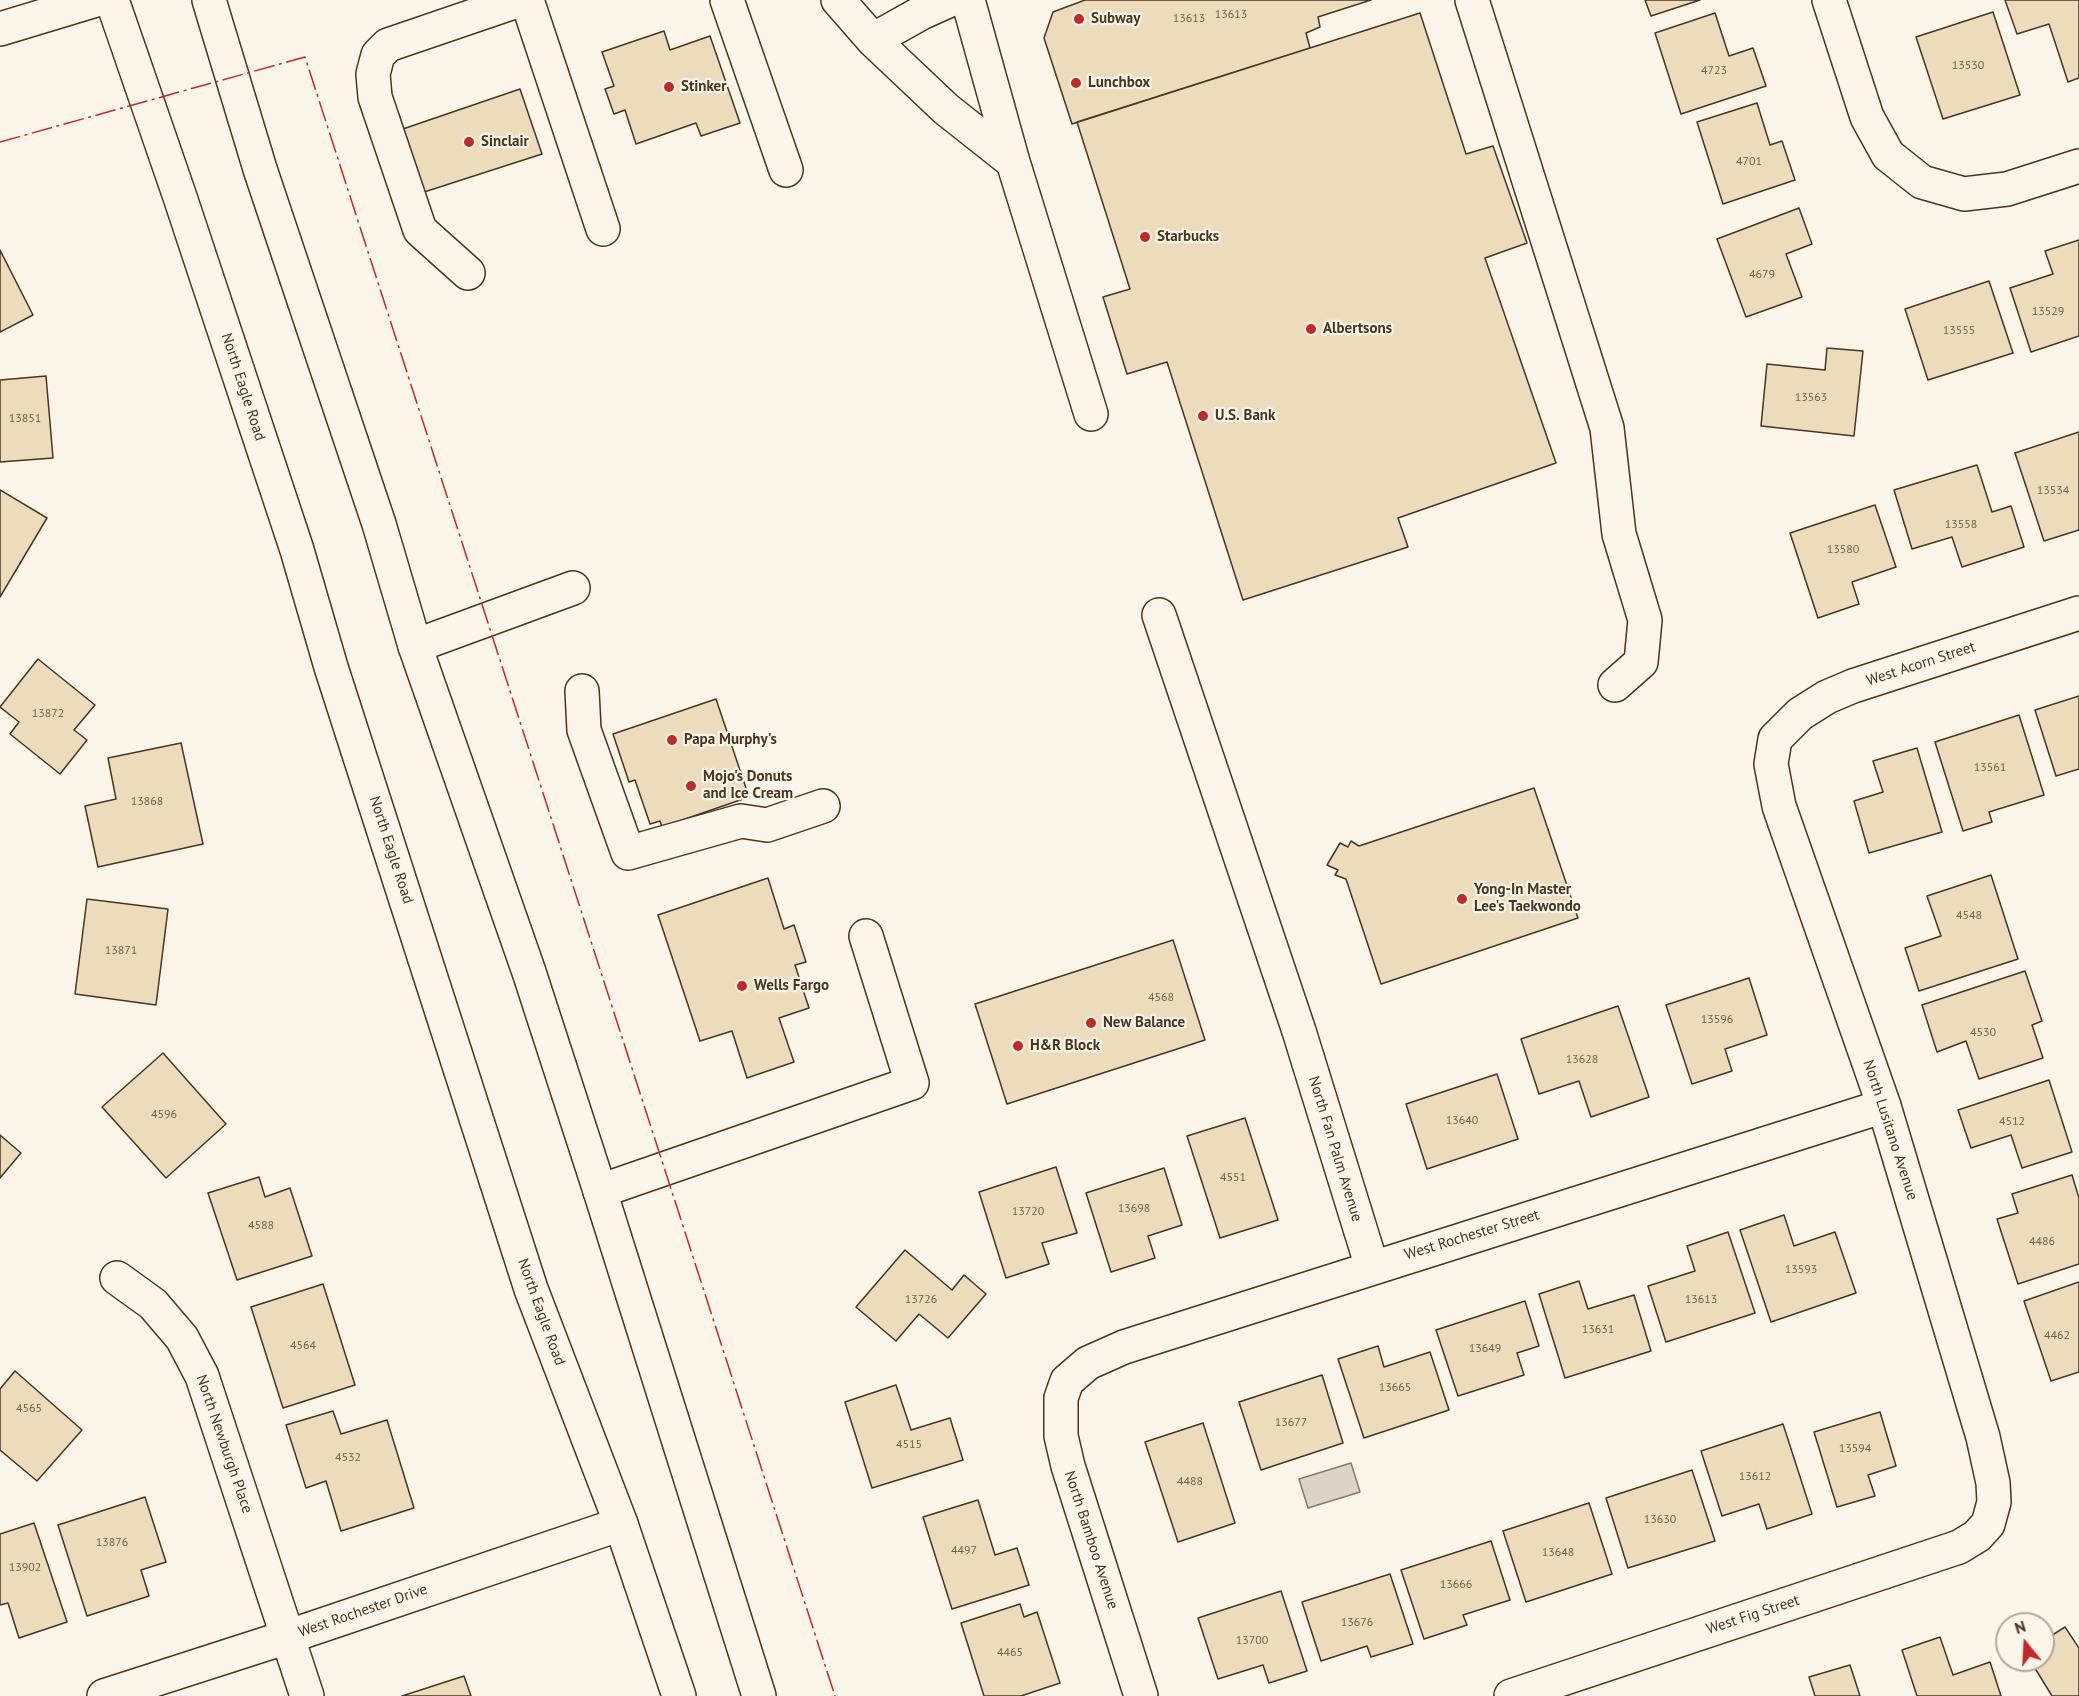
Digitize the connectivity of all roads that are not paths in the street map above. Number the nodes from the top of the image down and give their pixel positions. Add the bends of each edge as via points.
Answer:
1 (96, 0) edge
2 (112, 0) edge
3 (209, 0) edge
4 (520, 0) edge
5 (527, 0) edge
6 (727, 0) edge
7 (838, 0) edge
8 (950, 0) edge
9 (968, 0) edge
10 (1472, 0) edge
11 (1829, 0) edge
12 (0, 29) edge
13 (873, 40) junction
14 (1013, 162) junction
15 (2079, 166) edge
16 (786, 170) dead end
17 (603, 229) dead end
18 (468, 273) dead end
19 (1091, 414) dead end
20 (573, 588) dead end
21 (2079, 613) edge
22 (1159, 615) dead end
23 (415, 646) junction
24 (1615, 686) dead end
25 (582, 691) dead end
26 (1775, 739) joint
27 (823, 806) dead end
28 (866, 936) dead end
29 (1884, 1106) junction
30 (600, 1191) junction
31 (1372, 1267) junction
32 (117, 1278) dead end
33 (1067, 1381) joint
34 (621, 1524) junction
35 (1988, 1524) joint
36 (287, 1637) junction
37 (104, 1696) edge
38 (306, 1696) edge
39 (679, 1696) edge
40 (759, 1696) edge
41 (1141, 1696) edge
42 (1511, 1696) edge

1 - 12 main road
2 - 34 main road, North Eagle Road via 297,550 531,1289
3 - 23 main road via 260,170 379,524
4 - 18 main road via 388,45 378,55 374,74 375,97 420,230
5 - 17 main road
6 - 16 main road
7 - 13 main road
8 - 13 main road
9 - 14 main road
10 - 24 main road via 1607,428 1619,534 1645,620 1641,662
11 - 15 main road via 1867,117 1888,155 1922,182 1964,194 2007,189
13 - 14 main road via 946,109
14 - 19 main road
20 - 23 main road
21 - 26 main road, West Acorn Street via 1835,693 1800,714
22 - 31 main road, North Fan Palm Avenue via 1299,1031
23 - 30 main road via 529,972
25 - 27 main road via 584,730 628,852 741,821 767,825
26 - 29 main road, North Lusitano Avenue via 1772,764 1779,806
28 - 30 main road via 912,1083
29 - 31 main road, West Rochester Street
29 - 35 main road, North Lusitano Avenue via 1983,1437 1993,1483 1994,1502
30 - 40 main road
31 - 33 main road, West Rochester Street via 1124,1347 1088,1363
32 - 36 main road, North Newburgh Place via 153,1304 182,1338 202,1376
33 - 41 main road, North Bamboo Avenue via 1060,1416 1068,1466
34 - 36 main road, West Rochester Drive
34 - 39 main road, North Eagle Road
35 - 42 main road, West Fig Street via 1959,1547
36 - 37 main road, West Rochester Drive
36 - 38 main road, North Newburgh Place

